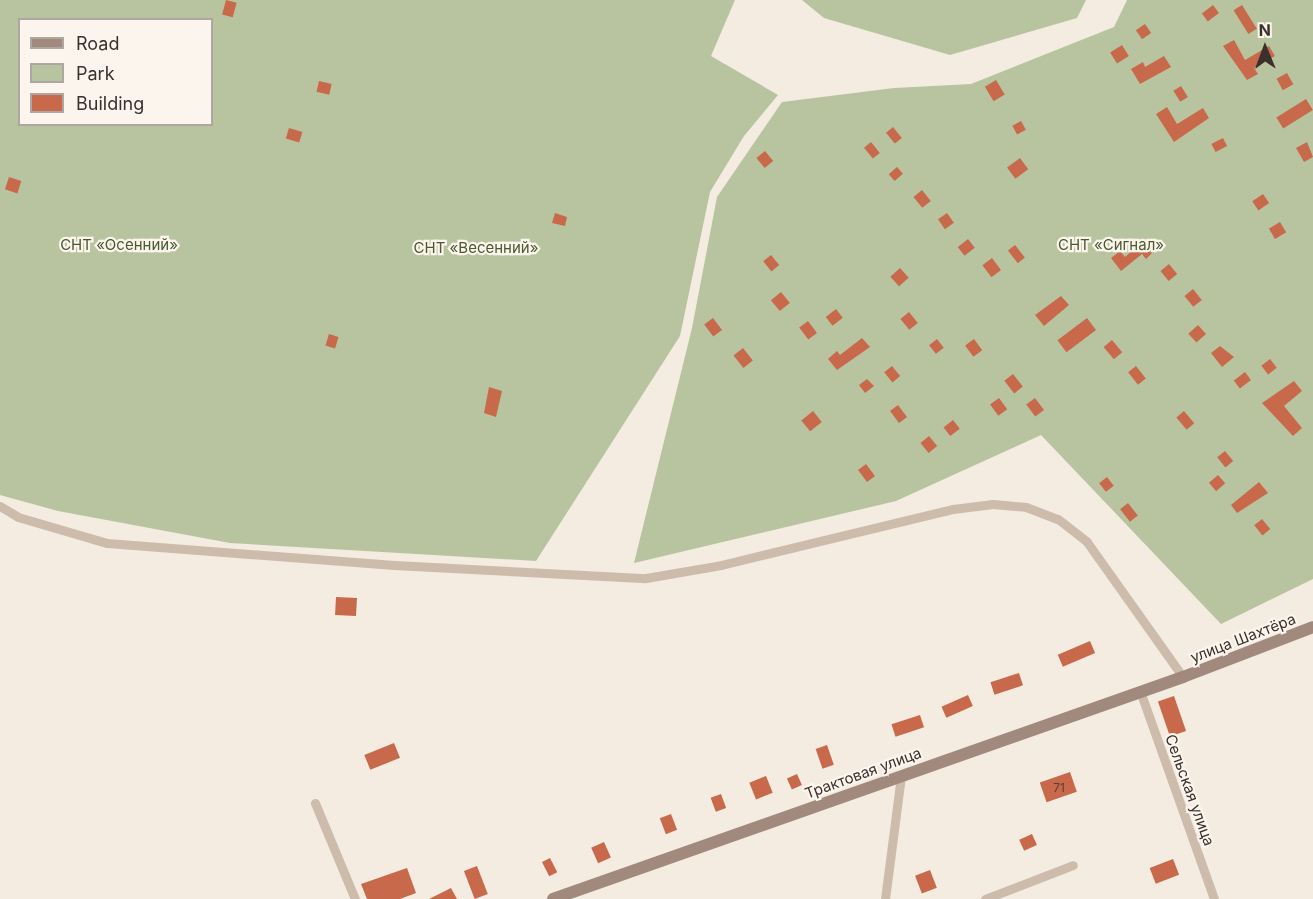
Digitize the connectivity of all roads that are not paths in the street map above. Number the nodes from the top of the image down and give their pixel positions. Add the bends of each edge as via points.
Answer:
1 (0, 506) edge
2 (1313, 627) edge
3 (1183, 677) junction
4 (1140, 691) junction
5 (901, 776) junction
6 (315, 803) dead end
7 (1073, 865) dead end
8 (355, 899) edge
9 (553, 899) edge
10 (885, 899) edge
11 (985, 899) edge
12 (1214, 899) edge

1 - 3 street via 18,517 107,543 394,565 646,578 721,565 953,509 993,504 1026,507 1059,519 1087,542
2 - 3 main road, улица Шахтёра
3 - 4 main road, Трактовая улица
4 - 5 main road, Трактовая улица
4 - 12 street, Сельская улица
5 - 9 main road, Трактовая улица
5 - 10 street
6 - 8 street
7 - 11 street

